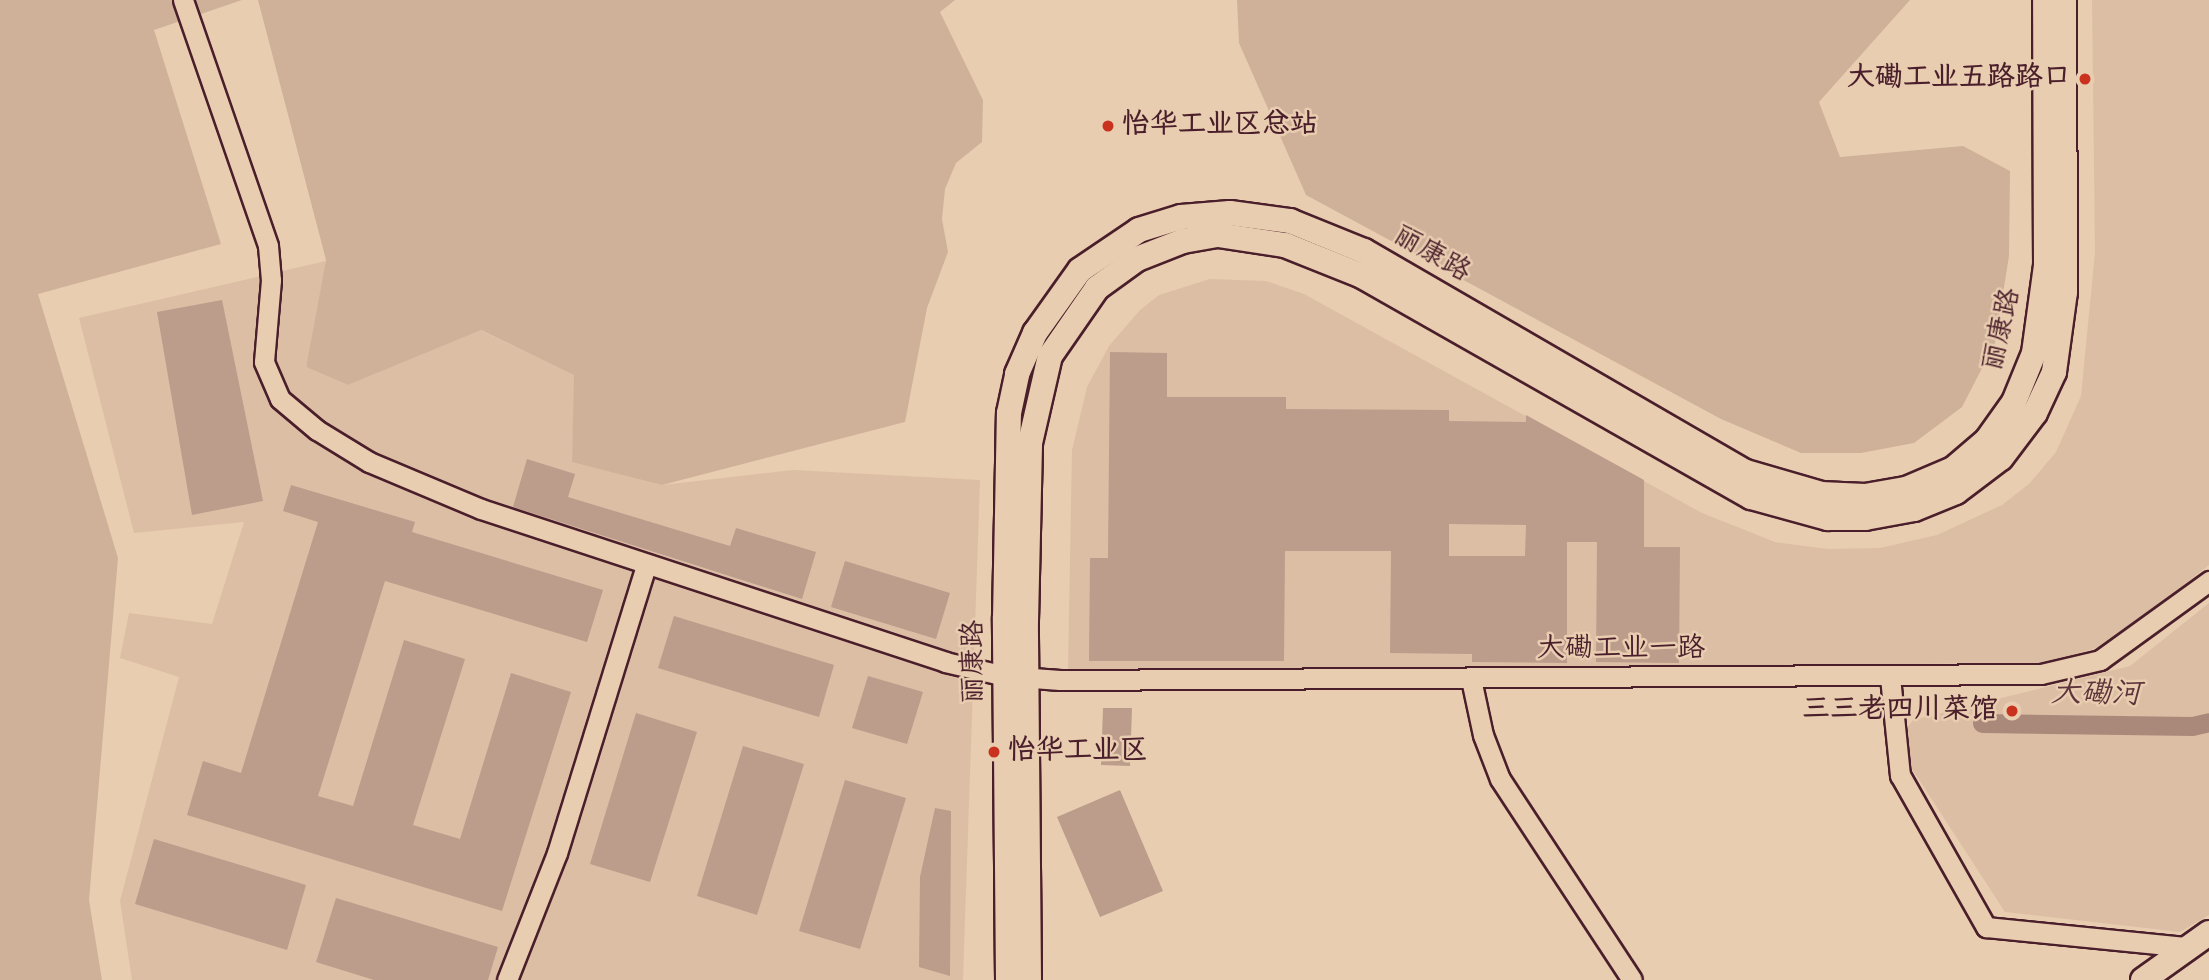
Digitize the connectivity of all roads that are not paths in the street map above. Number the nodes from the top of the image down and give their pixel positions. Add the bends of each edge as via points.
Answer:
1 (183, 0) edge
2 (2045, 0) edge
3 (2064, 0) edge
4 (646, 565) junction
5 (2209, 580) edge
6 (1015, 677) junction
7 (1890, 677) junction
8 (1471, 679) junction
9 (2209, 933) edge
10 (2185, 947) junction
11 (507, 980) edge
12 (1008, 980) edge
13 (1029, 980) edge
14 (1632, 980) edge
15 (2143, 980) edge

1 - 4 street, 大磡工业一路 via 265,234 271,280 264,362 280,399 317,430 369,462 530,528
2 - 6 street, 丽康路 via 2046,265 2041,322 2029,368 2006,416 1987,440 1953,468 1906,489 1865,496 1821,494 1767,480 1726,462 1346,242 1260,215 1181,216 1139,230 1080,270 1051,305 1017,374 1006,468
3 - 6 street, 丽康路 via 2065,268 2057,361 2028,424 2001,458 1966,486 1914,509 1864,518 1814,516 1767,504 1714,479 1342,266 1269,241 1218,235 1195,238 1137,259 1097,288 1066,328 1044,372 1028,468
4 - 6 street, 大磡工业一路 via 945,662
4 - 11 street via 557,853
5 - 7 street, 大磡工业一路 via 2123,646 2076,667 2041,674
6 - 8 street, 大磡工业一路
6 - 12 street, 丽康路
6 - 13 street, 丽康路
7 - 8 street, 大磡工业一路
7 - 10 street via 1900,775 1986,927
8 - 14 street via 1483,735 1500,779
9 - 10 street
10 - 15 street

